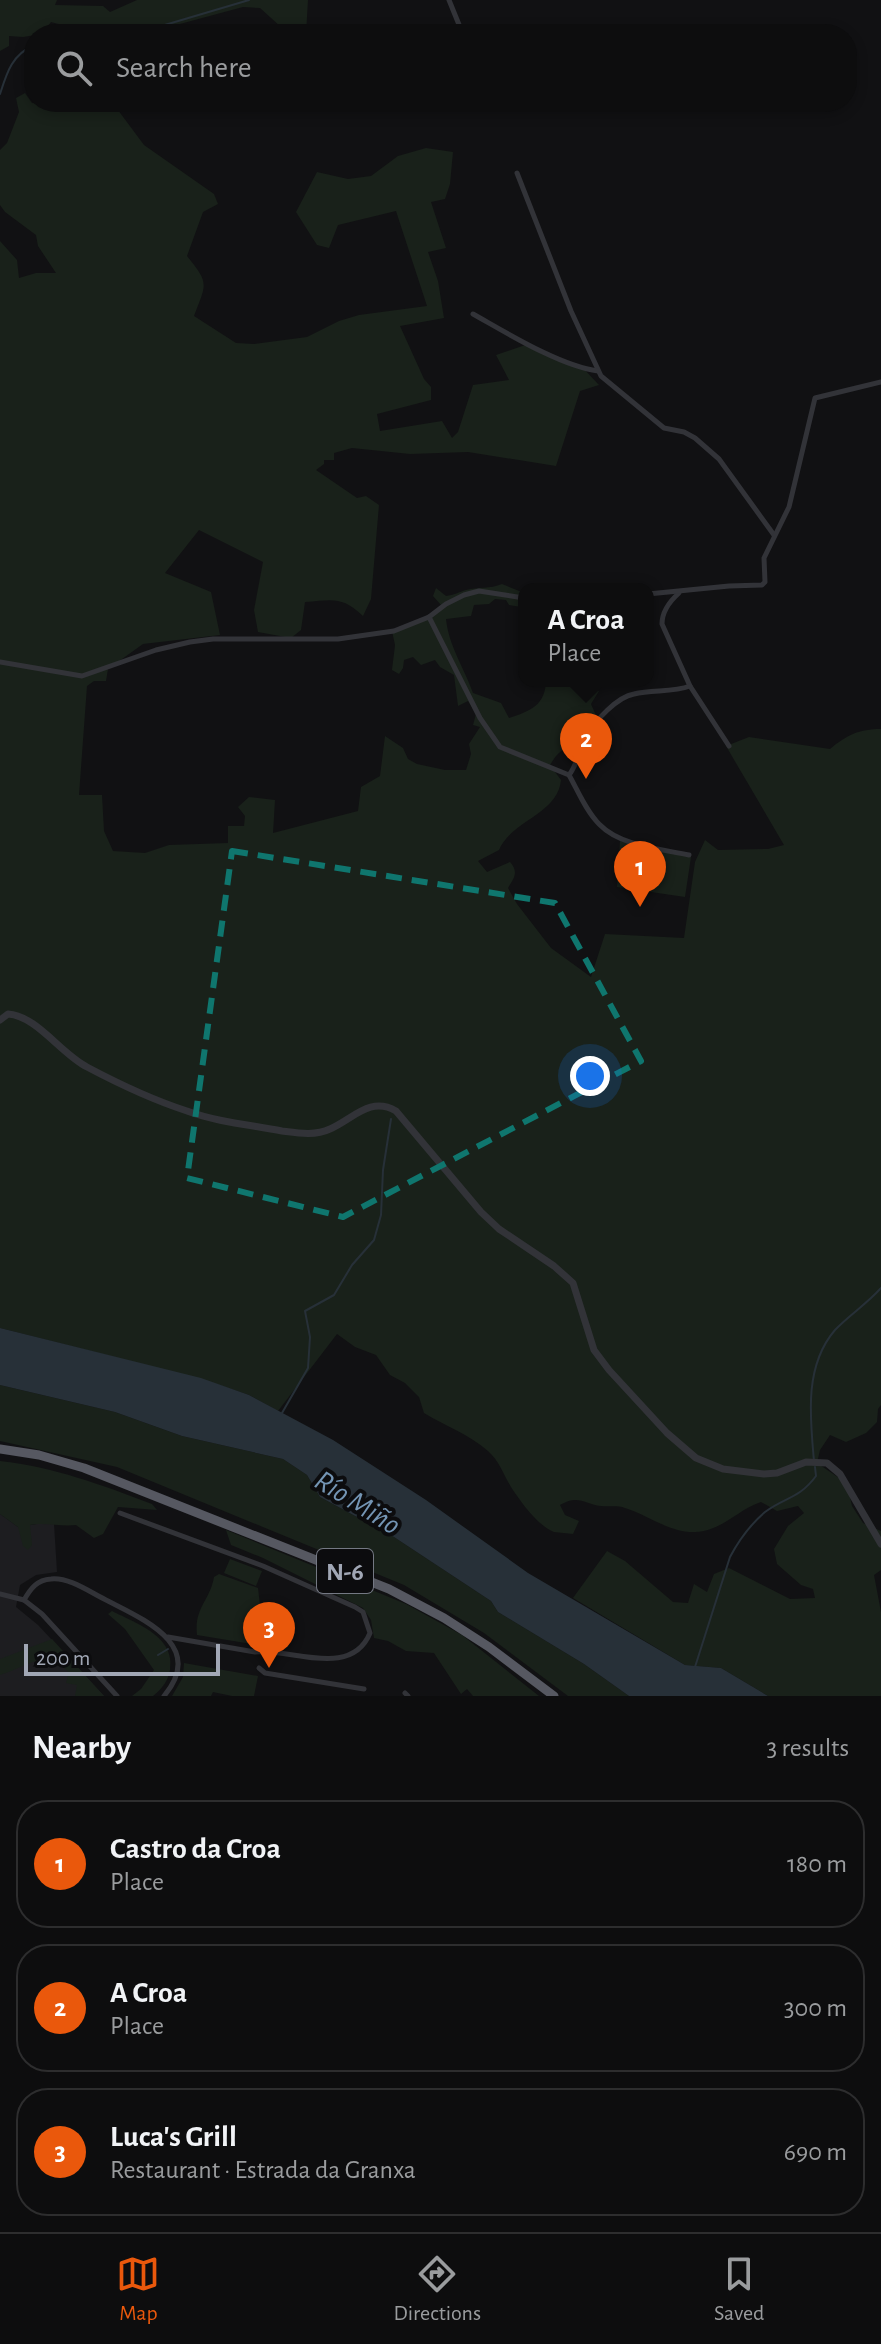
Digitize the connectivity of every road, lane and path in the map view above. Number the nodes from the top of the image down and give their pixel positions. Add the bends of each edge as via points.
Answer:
1 (449, 0) edge
2 (459, 24) edge
3 (517, 173) dead end
4 (473, 314) dead end
5 (599, 372) junction
6 (881, 382) edge
7 (774, 535) junction
8 (680, 592) junction
9 (654, 594) edge
10 (518, 597) edge
11 (429, 617) junction
12 (0, 662) edge
13 (690, 686) junction
14 (729, 746) dead end
15 (569, 775) junction
16 (689, 855) dead end
17 (0, 1020) edge
18 (0, 1449) edge
19 (120, 1513) dead end
20 (881, 1544) edge
21 (0, 1594) edge
22 (24, 1600) junction
23 (168, 1637) junction
24 (259, 1668) dead end
25 (364, 1689) dead end
26 (117, 1696) edge
27 (164, 1696) edge
28 (554, 1696) edge

1 - 2 street
3 - 5 street
4 - 5 street
5 - 7 street via 664,428 695,438 719,459
6 - 7 street via 815,398 789,507
7 - 8 street via 764,558 762,585
8 - 9 street
8 - 13 street via 662,624
10 - 11 street via 479,591
11 - 12 street via 394,631 338,639 190,642 82,676
11 - 15 street via 500,747
13 - 14 street
13 - 15 street via 622,698 587,734
15 - 16 street via 608,832
17 - 20 street via 8,1014 26,1018 84,1066 213,1118 311,1134 329,1130 364,1108 388,1106 481,1212 573,1283 594,1350 667,1433 708,1464 746,1473 777,1473 806,1462 824,1462 840,1474
18 - 28 highway, N-6 via 84,1468 389,1589 444,1618
19 - 23 street via 355,1607 363,1612 370,1633 362,1648 319,1659
21 - 22 street
22 - 23 street via 39,1582 61,1578
22 - 26 street
23 - 27 street via 178,1662 176,1679
24 - 25 street

